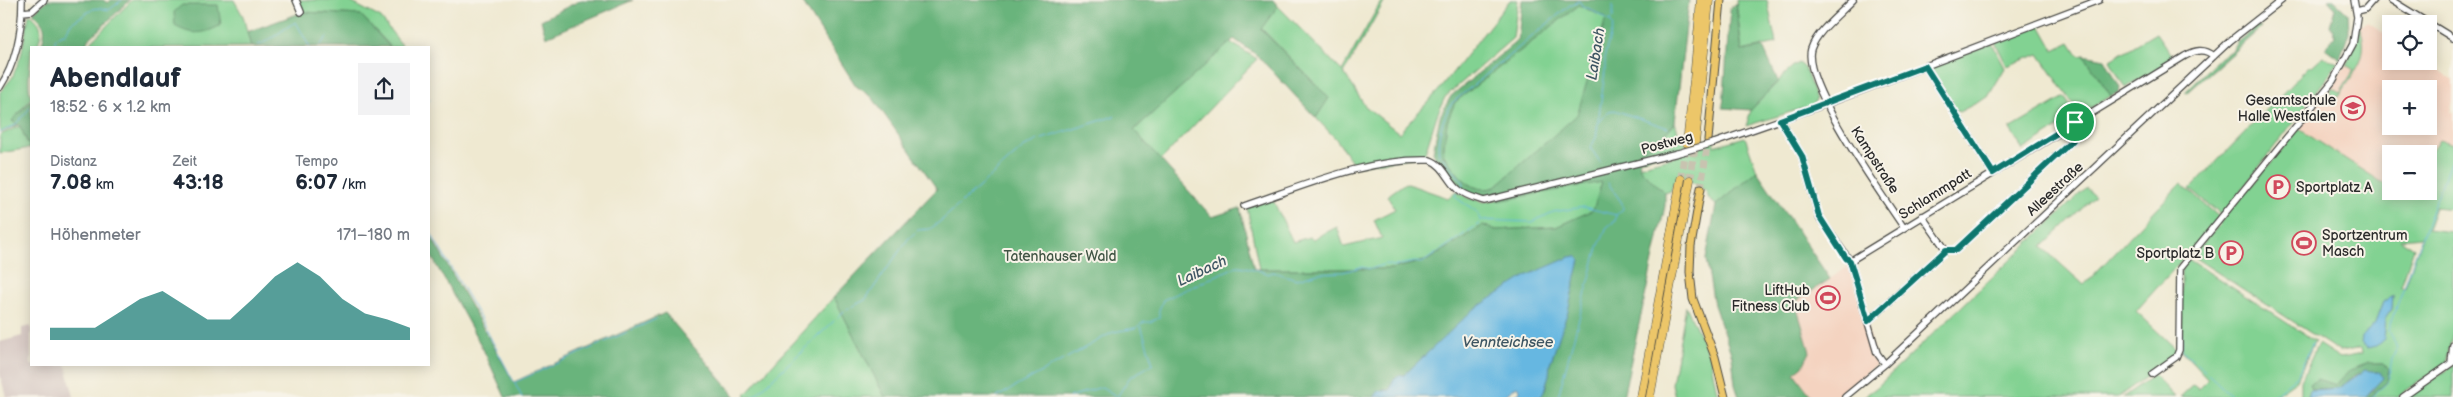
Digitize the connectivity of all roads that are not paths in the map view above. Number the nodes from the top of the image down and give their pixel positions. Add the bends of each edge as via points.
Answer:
1 (22, 0) edge
2 (44, 0) edge
3 (296, 0) edge
4 (1700, 0) edge
5 (1709, 0) edge
6 (1721, 0) edge
7 (1853, 0) edge
8 (2099, 0) edge
9 (2282, 0) edge
10 (2354, 0) edge
11 (2372, 0) edge
12 (2391, 0) edge
13 (2357, 11) junction
14 (22, 12) junction
15 (301, 12) dead end
16 (2453, 38) edge
17 (2214, 56) junction
18 (1925, 66) junction
19 (1, 83) edge
20 (1826, 104) junction
21 (1780, 120) junction
22 (2075, 122) junction
23 (1711, 142) junction
24 (1687, 143) tunnel mouth
25 (1695, 144) tunnel mouth
26 (1993, 173) junction
27 (1701, 188) tunnel mouth
28 (1244, 206) dead end
29 (1922, 216) junction
30 (1904, 228) junction
31 (1946, 250) junction
32 (1850, 261) junction
33 (1868, 321) junction
34 (2453, 345) edge
35 (2452, 363) edge
36 (1885, 364) junction
37 (1655, 370) junction
38 (2152, 374) dead end
39 (1641, 397) edge
40 (1650, 397) edge
41 (1657, 397) edge
42 (1724, 397) edge
43 (1845, 397) edge
44 (2403, 397) edge

1 - 14 street
2 - 14 street via 32,11
3 - 15 street
4 - 24 highway
5 - 25 highway
6 - 23 main road
7 - 20 street, Kampstraße via 1814,41 1811,50 1811,68
8 - 18 street, Postweg
9 - 17 street, Alleestraße
10 - 13 street
11 - 13 street via 2365,9
12 - 16 street
13 - 38 street via 2352,44 2333,81 2183,262 2178,275 2179,350 2176,357
14 - 19 street via 15,55
17 - 22 street, Schlammpatt via 2208,51 2193,52
17 - 36 street, Alleestraße
18 - 20 street, Postweg
18 - 26 street
20 - 21 street, Postweg
20 - 30 street, Kampstraße
21 - 23 street, Postweg
21 - 32 street via 1802,156 1819,216
22 - 26 street, Schlammpatt
22 - 31 street via 2073,140 1956,250
23 - 28 street, Postweg, bridge via 1484,201 1458,189 1442,168 1430,160 1354,168
26 - 29 street, Schlammpatt
27 - 42 main road via 1690,272 1693,299 1716,357
29 - 30 street, Schlammpatt
29 - 31 street
30 - 32 street, Schlammpatt
31 - 33 street
32 - 33 street
33 - 36 street via 1877,352
34 - 35 street
35 - 44 street
36 - 43 street, Alleestraße
37 - 39 highway via 1686,180
37 - 40 highway
37 - 41 highway

